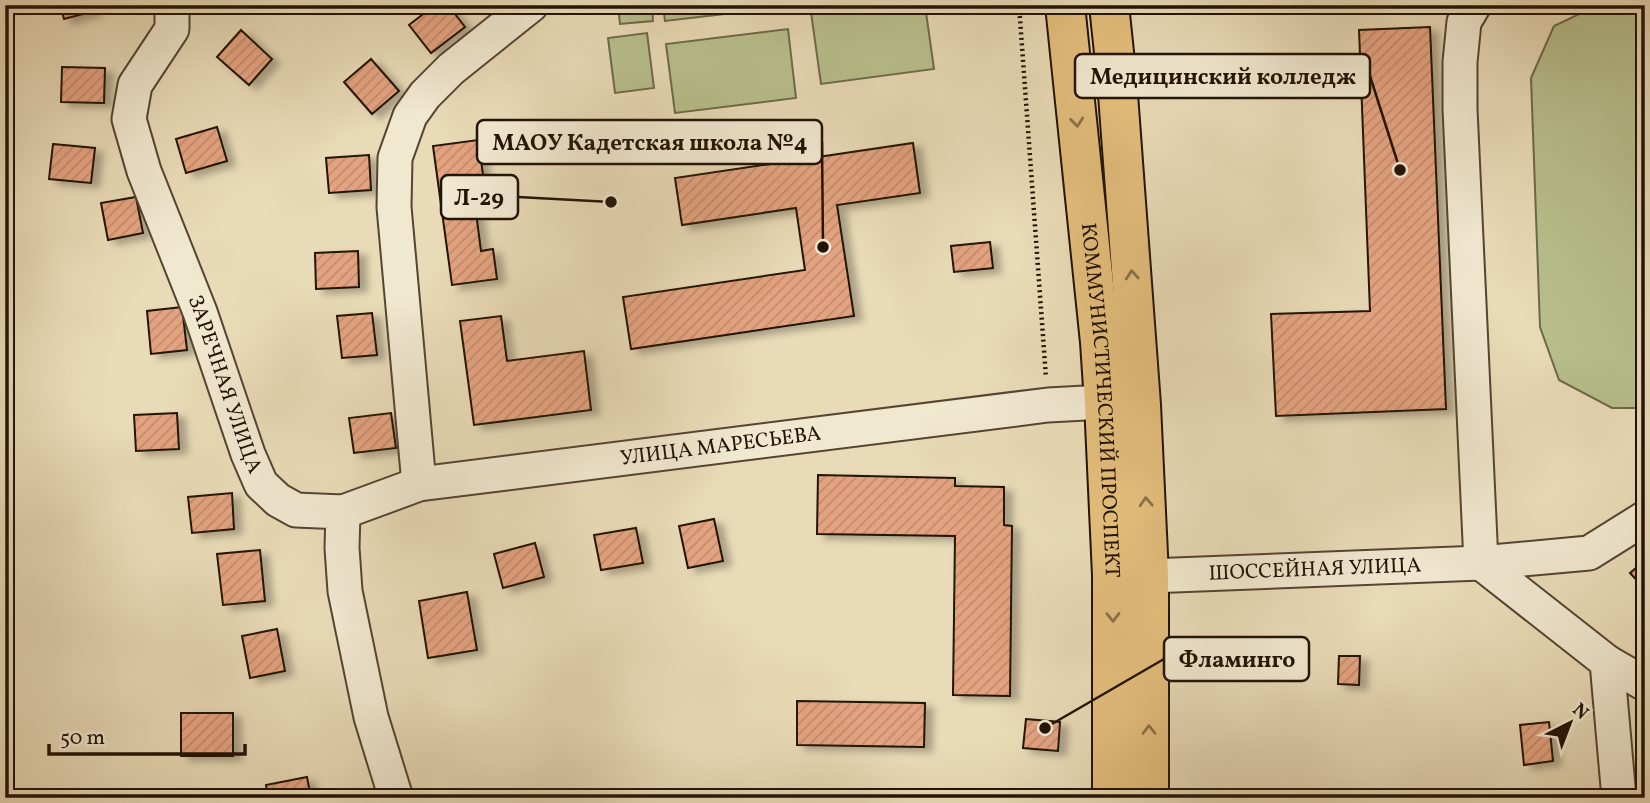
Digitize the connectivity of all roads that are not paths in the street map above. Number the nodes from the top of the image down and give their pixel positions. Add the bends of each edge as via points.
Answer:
1 (172, 5) edge
2 (531, 5) edge
3 (1065, 5) edge
4 (1108, 5) edge
5 (1474, 5) edge
6 (1104, 402) junction
7 (419, 484) junction
8 (343, 512) junction
9 (1645, 518) edge
10 (1481, 563) junction
11 (1149, 576) junction
12 (1607, 662) junction
13 (1645, 684) edge
14 (396, 798) edge
15 (1112, 798) edge
16 (1149, 798) edge
17 (1619, 798) edge

1 - 8 street, ЗАРЕЧНАЯ УЛИЦА via 172,29 135,85 129,118 144,172 261,484 296,510
2 - 7 street via 425,95 411,116 395,158 395,220
3 -> 6 main road, КОММУНИСТИЧЕСКИЙ ПРОСПЕКТ
11 -> 4 main road, КОММУНИСТИЧЕСКИЙ ПРОСПЕКТ via 1138,343
5 - 10 street via 1464,22 1460,109
6 - 7 street, УЛИЦА МАРЕСЬЕВА via 1048,405
6 -> 15 main road, КОММУНИСТИЧЕСКИЙ ПРОСПЕКТ via 1112,575
7 - 8 street, УЛИЦА МАРЕСЬЕВА
8 - 14 street via 345,591 371,717
9 - 10 street, ШОССЕЙНАЯ УЛИЦА via 1589,553
10 - 11 street, ШОССЕЙНАЯ УЛИЦА
10 - 12 street
16 -> 11 main road, КОММУНИСТИЧЕСКИЙ ПРОСПЕКТ
12 - 13 street
12 - 17 street

